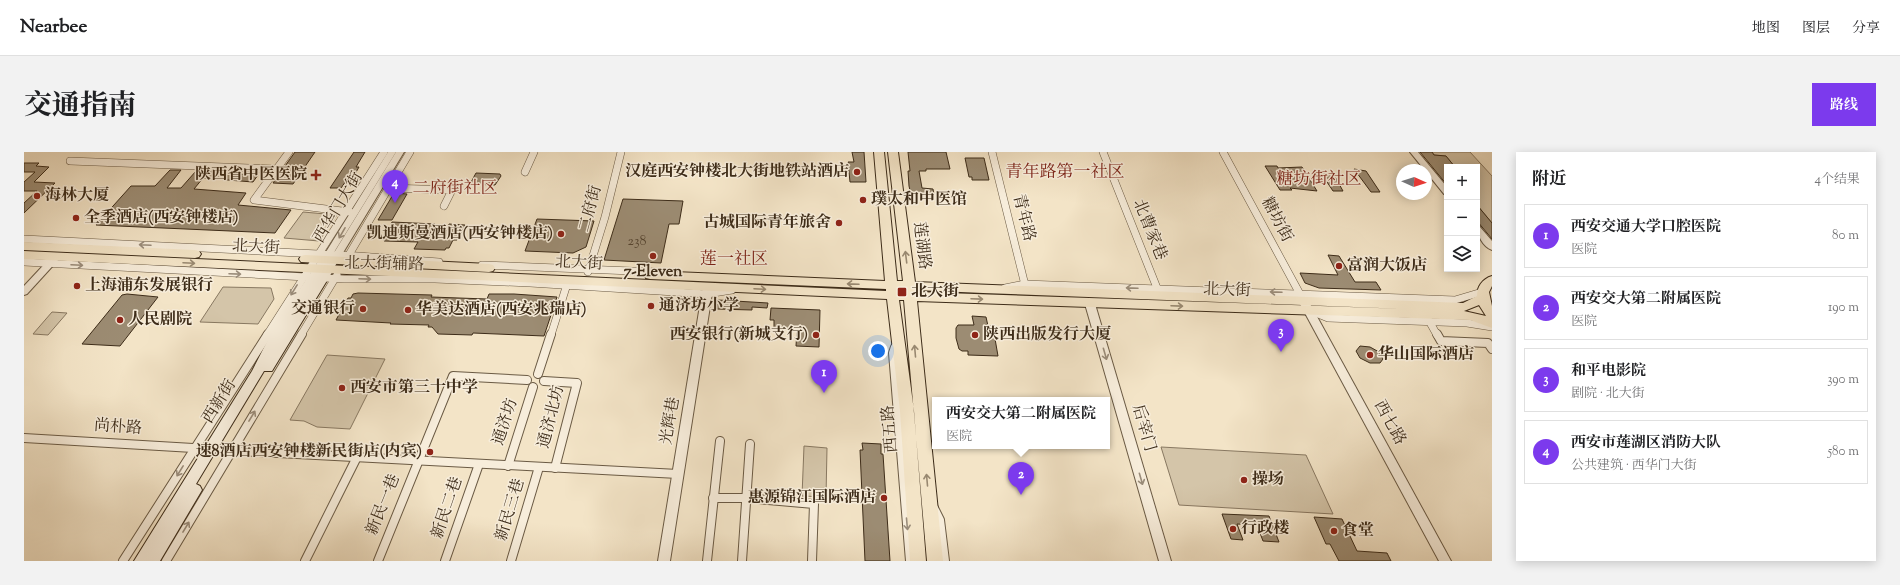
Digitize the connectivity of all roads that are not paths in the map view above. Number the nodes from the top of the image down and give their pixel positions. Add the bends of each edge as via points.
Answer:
1 (288, 152) edge
2 (384, 152) edge
3 (392, 152) edge
4 (400, 152) edge
5 (410, 152) edge
6 (534, 152) edge
7 (621, 152) edge
8 (879, 152) edge
9 (893, 152) edge
10 (992, 152) edge
11 (1103, 152) edge
12 (1223, 152) edge
13 (1414, 152) edge
14 (70, 161) dead end
15 (276, 169) junction
16 (524, 172) dead end
17 (389, 188) junction
18 (1444, 188) edge
19 (444, 206) dead end
20 (351, 212) junction
21 (1480, 233) edge
22 (24, 239) edge
23 (24, 246) edge
24 (1492, 247) edge
25 (24, 255) edge
26 (53, 260) junction
27 (24, 262) edge
28 (327, 265) junction
29 (588, 271) junction
30 (1492, 280) edge
31 (567, 283) junction
32 (1026, 287) junction
33 (708, 290) junction
34 (892, 290) junction
35 (910, 291) junction
36 (24, 292) edge
37 (1158, 292) junction
38 (1482, 296) junction
39 (1304, 301) junction
40 (1090, 304) junction
41 (1492, 316) edge
42 (1427, 318) junction
43 (1492, 324) edge
44 (1492, 327) edge
45 (898, 332) junction
46 (1492, 349) edge
47 (538, 374) junction
48 (527, 380) junction
49 (544, 381) junction
50 (533, 387) junction
51 (26, 440) edge
52 (720, 441) dead end
53 (750, 444) dead end
54 (194, 448) junction
55 (220, 450) junction
56 (357, 457) junction
57 (418, 461) junction
58 (478, 464) junction
59 (508, 466) junction
60 (539, 468) junction
61 (555, 468) junction
62 (678, 474) junction
63 (713, 498) junction
64 (746, 498) junction
65 (929, 498) junction
66 (123, 561) edge
67 (141, 561) edge
68 (152, 561) edge
69 (166, 561) edge
70 (305, 561) edge
71 (378, 561) edge
72 (445, 561) edge
73 (511, 561) edge
74 (664, 561) edge
75 (706, 561) edge
76 (742, 561) edge
77 (812, 561) edge
78 (910, 561) edge
79 (918, 561) edge
80 (935, 561) edge
81 (945, 561) edge
82 (1165, 561) edge
83 (1445, 561) edge

1 - 15 street
2 - 20 street
3 - 20 street, 西华门大街
4 - 28 street, 西华门大街
5 - 17 street
6 - 16 street
7 - 29 street, 二府街
8 - 34 main road, 莲湖路
35 -> 9 main road, 莲湖路
10 - 32 street, 青年路
11 - 37 street, 北曹家巷
12 - 39 street, 糖坊街
13 - 18 street
14 - 15 street
15 - 20 street via 254,200
17 - 19 street via 452,190
17 - 28 street
20 -> 28 street, 西华门大街
21 - 24 street
28 -> 22 street
23 - 28 main road, 北大街
25 - 26 main road, 北大街
26 - 27 street
26 -> 28 main road, 北大街
26 - 36 street
28 - 29 main road, 北大街
28 -> 31 main road, 北大街
28 -> 54 street
28 - 55 main road, 西新街
34 -> 29 main road, 北大街
30 - 38 main road, 北大街 via 1486,284
31 - 33 main road, 北大街
31 - 47 street
32 - 35 main road, 北大街
37 -> 32 main road, 北大街
33 -> 34 main road, 北大街
33 - 62 street, 光辉巷
34 - 35 main road, 北大街
34 - 45 main road, 西五路
35 -> 40 main road, 北大街
65 -> 35 main road, 西五路
39 -> 37 main road, 北大街
38 - 39 main road, 北大街 via 1464,306
38 - 41 main road
40 -> 39 main road, 北大街
39 - 42 main road, 北大街
39 - 83 street, 西七路
40 -> 82 street, 后宰门
42 - 43 main road, 北大街 via 1471,316
42 - 44 street
42 - 46 street via 1441,341 1488,343
45 -> 78 street via 893,353
45 - 79 main road, 西五路 via 907,411
47 - 48 street via 531,375
47 - 49 street via 543,376
48 - 50 street via 527,385
48 - 57 street, 新民一巷 via 453,376
49 - 50 street via 540,386
49 - 61 street, 通济北坊 via 577,383
50 - 59 street, 通济坊
51 - 54 street, 尚朴路
52 - 63 street
53 - 64 street
54 - 55 street, 尚朴路
54 -> 66 street
55 - 56 street, 尚朴路
55 - 67 main road, 西新街
55 - 68 main road, 西新街
69 -> 55 street
56 - 57 street, 尚朴路
56 - 70 street
57 - 58 street, 尚朴路
57 - 71 street, 新民一巷
58 - 59 street, 尚朴路
58 - 72 street, 新民二巷
59 - 60 street, 尚朴路
60 - 61 street, 尚朴路
60 - 73 street, 新民三巷
61 - 62 street, 尚朴路
62 - 74 street, 光辉巷
63 - 64 street
63 - 75 street
64 - 76 street
64 - 77 street via 814,504
65 - 80 main road, 西五路
65 - 81 street via 940,520

